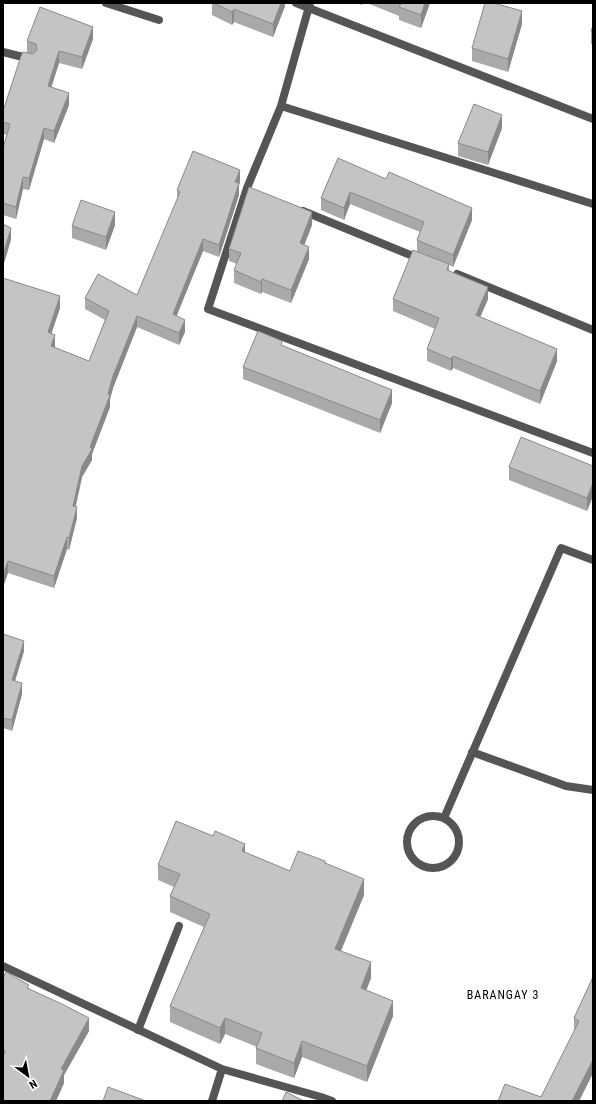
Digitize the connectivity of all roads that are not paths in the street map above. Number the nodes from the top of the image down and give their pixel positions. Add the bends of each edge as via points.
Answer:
1 (106, 3) edge
2 (296, 3) edge
3 (309, 6) edge
4 (159, 20) dead end
5 (3, 52) edge
6 (32, 60) edge
7 (280, 106) junction
8 (593, 119) edge
9 (593, 204) edge
10 (299, 209) edge
11 (431, 264) edge
12 (446, 270) edge
13 (593, 330) edge
14 (593, 453) edge
15 (593, 560) edge
16 (472, 752) junction
17 (593, 790) edge
18 (444, 818) junction
19 (179, 926) dead end
20 (3, 966) edge
21 (138, 1030) junction
22 (222, 1069) junction
23 (212, 1101) edge
24 (332, 1101) edge

1 - 4 street
2 - 3 street
3 - 7 street
3 - 8 street
5 - 6 street
7 - 9 street
7 - 14 street via 208,309
10 - 11 street
12 - 13 street
15 - 16 street via 561,548
16 - 17 street via 566,786
16 - 18 street
18 - 18 street via 457,830 459,848 449,863 441,867 422,867 410,856 406,848 408,831 419,819 427,816 436,815
19 - 21 street
20 - 21 street
21 - 22 street
22 - 23 street
22 - 24 street

